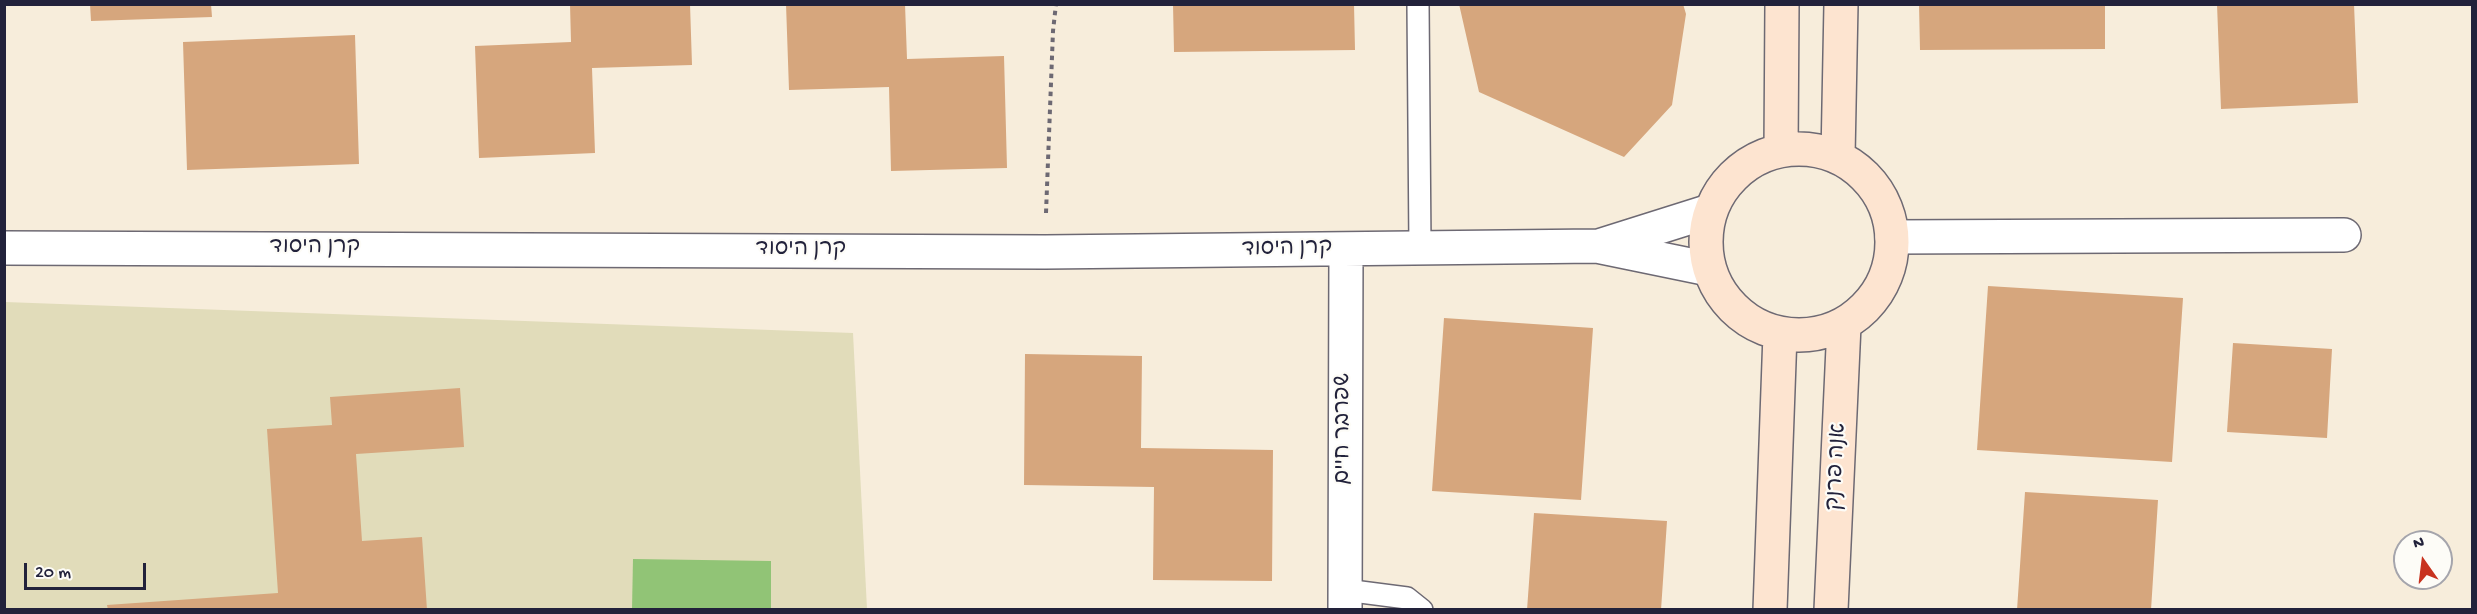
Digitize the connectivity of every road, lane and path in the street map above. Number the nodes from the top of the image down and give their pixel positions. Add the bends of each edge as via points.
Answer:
1 (1056, 4) edge
2 (1418, 4) edge
3 (1782, 4) edge
4 (1841, 4) edge
5 (1781, 150) junction
6 (1838, 156) junction
7 (1710, 211) junction
8 (2344, 235) dead end
9 (1892, 237) junction
10 (1597, 246) junction
11 (4, 248) edge
12 (1420, 248) junction
13 (1346, 249) junction
14 (1045, 252) junction
15 (1709, 269) junction
16 (1844, 325) junction
17 (1780, 334) junction
18 (1345, 600) edge
19 (1422, 609) edge
20 (1770, 609) edge
21 (1831, 609) edge

1 - 14 path
2 - 12 lane
3 - 5 street
4 - 6 street
5 - 6 street via 1805,148
5 - 7 street via 1750,161 1726,183
6 - 9 street via 1865,174 1884,200
7 - 10 street, קרן היסוד
7 - 15 street via 1705,244
8 - 9 street
9 - 16 street via 1887,276 1870,304
10 - 12 street, קרן היסוד
10 - 15 street, קרן היסוד
11 - 14 street, קרן היסוד
12 - 13 street, קרן היסוד
13 - 14 street, קרן היסוד
13 - 18 street, שפרבר חיים
15 - 17 street via 1723,298 1748,321
16 - 17 street via 1813,335
16 - 21 street, אנה פרנק
17 - 20 street
18 - 19 lane via 1407,598

